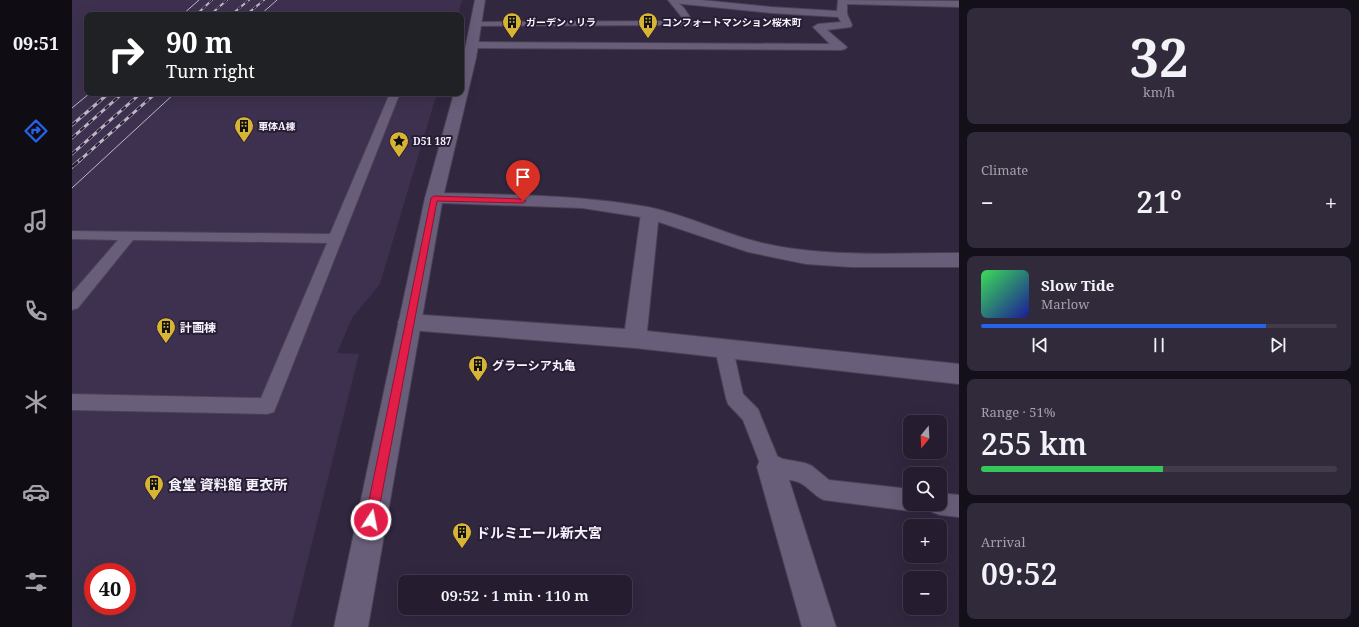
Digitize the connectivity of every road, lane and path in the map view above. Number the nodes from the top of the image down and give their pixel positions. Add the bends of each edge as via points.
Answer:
1 (480, 0) edge
2 (672, 0) edge
3 (767, 0) edge
4 (849, 1) edge
5 (959, 4) edge
6 (771, 10) junction
7 (842, 14) junction
8 (476, 24) junction
9 (472, 45) junction
10 (464, 77) edge
11 (394, 96) edge
12 (459, 96) edge
13 (434, 198) junction
14 (650, 213) junction
15 (72, 236) edge
16 (129, 236) junction
17 (335, 239) junction
18 (959, 260) edge
19 (72, 304) edge
20 (410, 322) junction
21 (635, 339) junction
22 (724, 349) junction
23 (959, 374) edge
24 (72, 402) edge
25 (771, 467) junction
26 (903, 499) edge
27 (947, 505) edge
28 (959, 506) edge
29 (351, 627) edge
30 (818, 627) edge

1 - 8 street
2 - 6 street
2 - 8 lane via 690,23
3 - 6 street
4 - 5 street
4 - 7 street via 842,1
6 - 7 street
7 - 9 street via 847,25 818,27 841,47
8 - 9 street
9 - 10 street
11 - 17 lane
12 - 13 street
13 - 14 street via 582,203
13 - 20 street
14 - 18 street via 755,248 806,256 851,260
14 - 21 street
15 - 16 lane
16 - 17 lane
16 - 19 lane
17 - 24 lane via 267,406
20 - 21 street
20 - 29 street
21 - 22 street
22 - 23 street
22 - 25 lane via 735,398 751,414
25 - 26 lane via 805,472 824,490
25 - 30 street
27 - 28 lane

